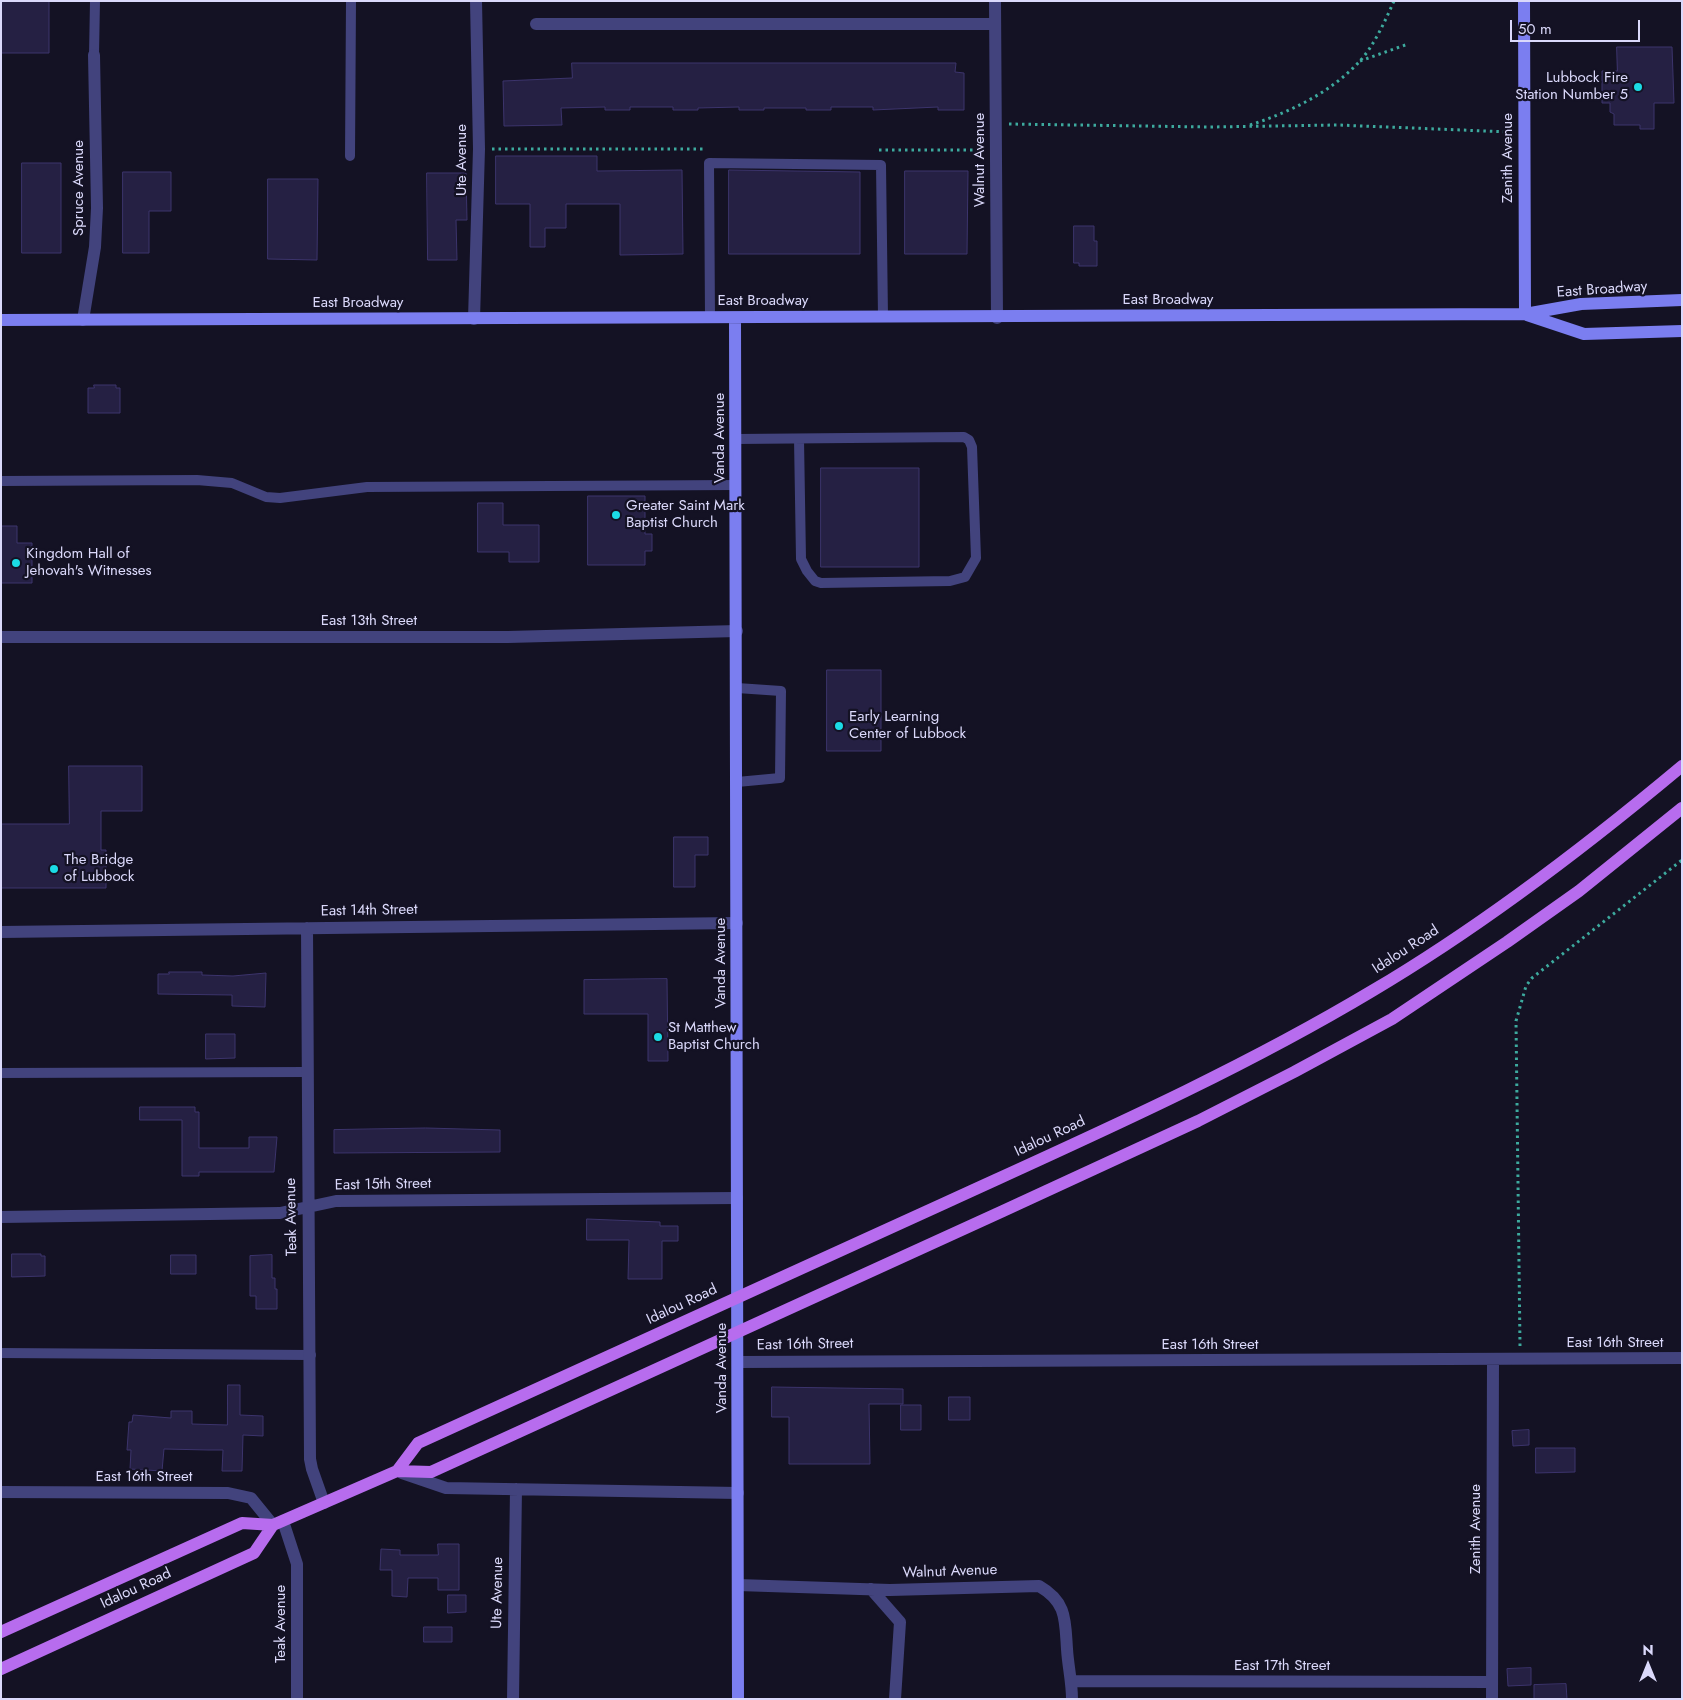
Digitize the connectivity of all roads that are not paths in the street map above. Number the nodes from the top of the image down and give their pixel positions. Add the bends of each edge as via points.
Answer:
1 (95, 1) edge
2 (351, 1) edge
3 (476, 1) edge
4 (995, 1) edge
5 (1524, 1) edge
6 (536, 24) dead end
7 (995, 24) junction
8 (94, 56) joint
9 (350, 156) dead end
10 (1682, 300) edge
11 (1525, 314) junction
12 (883, 316) junction
13 (710, 318) junction
14 (735, 318) junction
15 (997, 318) junction
16 (474, 319) junction
17 (1, 320) edge
18 (83, 320) junction
19 (1682, 331) edge
20 (736, 439) junction
21 (799, 439) junction
22 (1, 481) edge
23 (736, 484) junction
24 (737, 631) junction
25 (1, 637) edge
26 (737, 688) junction
27 (1682, 766) edge
28 (737, 782) junction
29 (1682, 808) edge
30 (737, 923) junction
31 (307, 928) junction
32 (1, 932) edge
33 (308, 1072) junction
34 (1, 1073) edge
35 (737, 1198) junction
36 (308, 1207) junction
37 (1, 1217) edge
38 (739, 1297) junction
39 (738, 1331) junction
40 (1, 1354) edge
41 (311, 1355) junction
42 (1682, 1358) edge
43 (1494, 1359) junction
44 (738, 1362) junction
45 (397, 1471) junction
46 (516, 1489) junction
47 (1, 1492) edge
48 (738, 1493) junction
49 (324, 1502) junction
50 (278, 1523) junction
51 (738, 1585) junction
52 (871, 1589) junction
53 (1, 1632) edge
54 (1, 1669) edge
55 (1072, 1681) junction
56 (1492, 1682) junction
57 (297, 1699) edge
58 (513, 1699) edge
59 (738, 1699) edge
60 (895, 1699) edge
61 (1072, 1699) edge
62 (1492, 1699) edge

1 - 8 lane
2 - 9 lane
3 - 16 street, Ute Avenue via 479,158
4 - 7 street, Walnut Avenue
5 - 11 main road, Zenith Avenue
6 - 7 street
7 - 15 street, Walnut Avenue
8 - 18 street, Spruce Avenue via 97,208 95,248
10 - 11 main road, East Broadway via 1581,304
11 - 15 main road, East Broadway
11 - 19 main road, East Broadway via 1584,334
12 - 13 lane via 880,165 709,163
12 - 14 main road, East Broadway
12 - 15 main road, East Broadway
13 - 14 main road, East Broadway
13 - 16 main road, East Broadway
14 - 20 main road, Vanda Avenue
16 - 18 main road, East Broadway
17 - 18 main road, East Broadway
20 - 21 lane
20 - 23 main road, Vanda Avenue
21 - 21 lane via 964,437 969,440 972,447 976,558 965,577 950,581 822,583 815,580 801,559
22 - 23 lane via 197,480 232,483 266,497 280,498 367,486
23 - 24 main road, Vanda Avenue
24 - 25 street, East 13th Street via 508,637
24 - 26 main road, Vanda Avenue
26 - 28 main road, Vanda Avenue
26 - 28 lane via 780,691 780,778
27 - 38 main road, Idalou Road via 1614,823 1460,935 1291,1038 1165,1101
28 - 30 main road, Vanda Avenue
29 - 39 main road, Idalou Road via 1571,896 1392,1018 1198,1121
30 - 31 street, East 14th Street
30 - 35 main road, Vanda Avenue
31 - 32 street, East 14th Street
31 - 33 street, Teak Avenue
33 - 34 lane
33 - 36 street, Teak Avenue
35 - 36 street, East 15th Street via 336,1201
35 - 38 main road, Vanda Avenue
36 - 37 street, East 15th Street via 280,1213
36 - 41 street, Teak Avenue
38 - 39 main road, Vanda Avenue
38 - 45 main road, Idalou Road via 418,1443
39 - 44 main road, Vanda Avenue
39 - 45 main road, Idalou Road via 431,1472
40 - 41 lane
41 - 49 street, Teak Avenue via 310,1459
42 - 43 street, East 16th Street
43 - 44 street, East 16th Street
43 - 56 street, Zenith Avenue
44 - 48 main road, Vanda Avenue
45 - 46 street via 446,1488
45 - 49 main road, Idalou Road
46 - 48 street
46 - 58 street, Ute Avenue
47 - 50 street, East 16th Street via 228,1493 251,1498
48 - 51 main road, Vanda Avenue
49 - 50 main road, Idalou Road
50 - 53 main road, Idalou Road via 242,1523
50 - 54 main road, Idalou Road via 254,1553
50 - 57 street, Teak Avenue via 297,1564
51 - 52 street, Walnut Avenue
51 - 59 main road, Vanda Avenue
52 - 55 street, Walnut Avenue via 1039,1586 1051,1593 1061,1606 1067,1627
52 - 60 street via 900,1622
55 - 56 street, East 17th Street
55 - 61 street, Walnut Avenue
56 - 62 street, Zenith Avenue

